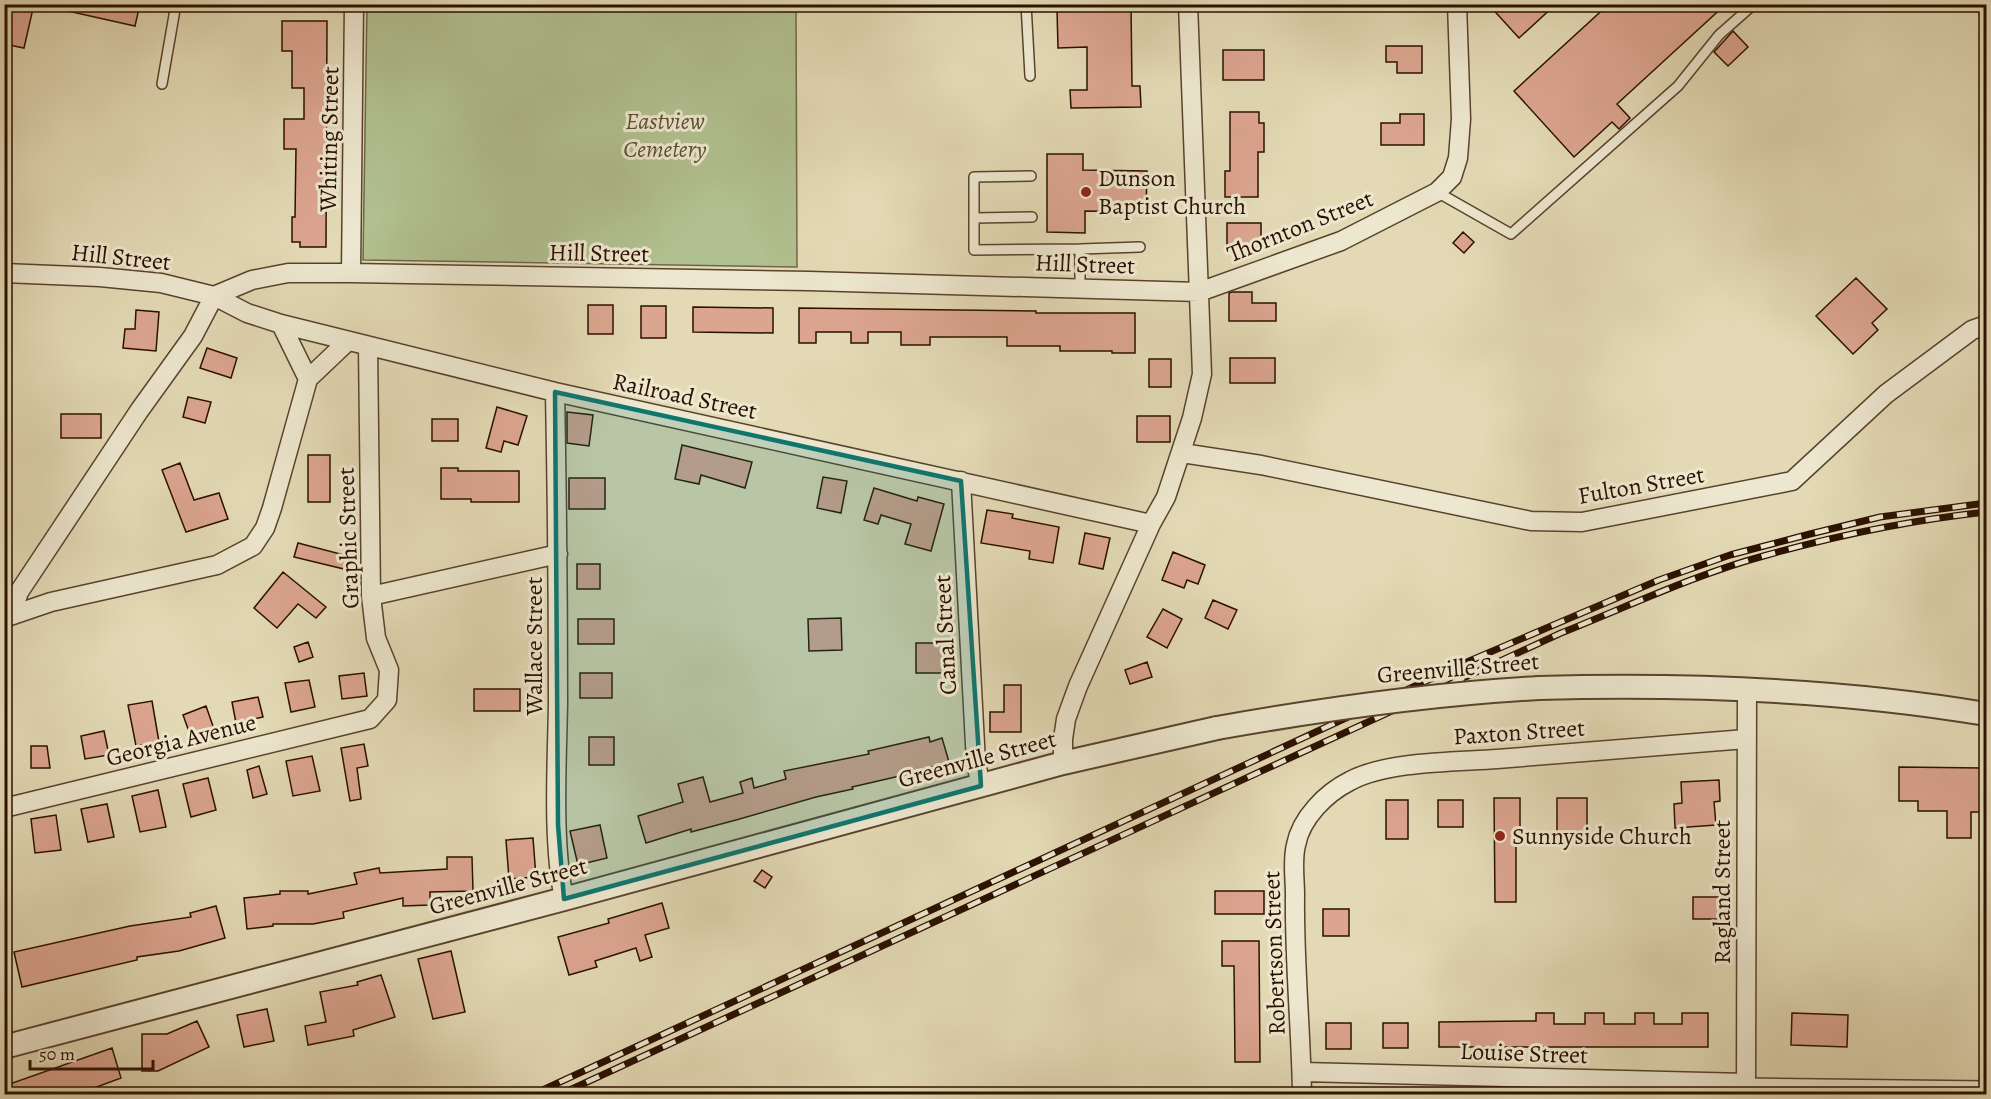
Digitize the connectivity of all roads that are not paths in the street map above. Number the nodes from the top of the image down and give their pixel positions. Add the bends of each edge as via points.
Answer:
1 (177, 4) edge
2 (354, 4) edge
3 (1026, 4) edge
4 (1188, 4) edge
5 (1457, 4) edge
6 (1754, 4) edge
7 (1030, 76) dead end
8 (162, 84) dead end
9 (1030, 176) dead end
10 (1437, 192) junction
11 (1032, 217) dead end
12 (974, 218) junction
13 (1140, 247) dead end
14 (1080, 249) junction
15 (4, 273) edge
16 (351, 273) junction
17 (1080, 288) junction
18 (1199, 292) junction
19 (214, 296) junction
20 (281, 324) junction
21 (1986, 325) edge
22 (348, 342) junction
23 (368, 346) junction
24 (308, 379) junction
25 (555, 392) junction
26 (1182, 453) junction
27 (961, 481) junction
28 (1151, 524) junction
29 (558, 554) junction
30 (371, 596) junction
31 (8, 617) edge
32 (1747, 689) junction
33 (1986, 714) edge
34 (370, 719) joint
35 (1746, 739) junction
36 (1063, 763) junction
37 (981, 786) junction
38 (4, 808) edge
39 (1310, 814) joint
40 (564, 899) junction
41 (4, 1047) edge
42 (1302, 1072) junction
43 (1986, 1086) edge
44 (1746, 1089) edge
45 (1302, 1095) edge

1 - 8 lane
2 - 16 street, Whiting Street
3 - 7 lane
4 - 18 street
5 - 10 street, Thornton Street via 1461,119 1458,158 1452,177
6 - 10 lane via 1719,35 1678,86 1511,234
9 - 12 lane via 974,177
10 - 18 street, Thornton Street via 1341,241
11 - 12 lane
12 - 14 lane via 974,250
13 - 14 lane
14 - 17 lane
15 - 19 street, Hill Street via 161,283
16 - 17 street, Hill Street
16 - 19 street, Hill Street via 288,273 252,280
17 - 18 street, Hill Street
18 - 26 street via 1202,374
19 - 20 street, Railroad Street
19 - 31 street via 193,336 18,591
20 - 22 street, Railroad Street
20 - 24 street
21 - 26 street, Fulton Street via 1972,330 1886,394 1792,481 1582,522 1531,520 1261,465
22 - 23 street, Railroad Street
22 - 24 street
23 - 25 street, Railroad Street
23 - 30 street, Graphic Street
24 - 31 street via 272,508 253,546 217,565 51,602
25 - 27 street, Railroad Street
25 - 29 street, Wallace Street
26 - 28 street
27 - 28 street, Railroad Street
27 - 37 street, Canal Street via 976,763
28 - 36 street via 1074,697 1065,729
29 - 30 street
29 - 40 street, Wallace Street via 558,825
30 - 34 street, Graphic Street via 376,638 389,670 387,700
32 - 33 street, Greenville Street via 1880,699
32 - 35 street, Ragland Street
32 - 36 street, Greenville Street, bridge via 1646,686 1462,692 1295,714
34 - 38 street, Georgia Avenue
35 - 39 street, Paxton Street via 1440,762 1374,772 1350,780
35 - 44 street, Ragland Street
36 - 37 street, Greenville Street
37 - 40 street, Greenville Street
39 - 42 street, Robertson Street via 1295,846 1294,915
40 - 41 street, Greenville Street
42 - 44 street, Louise Street
42 - 45 street, Robertson Street
43 - 44 lane

